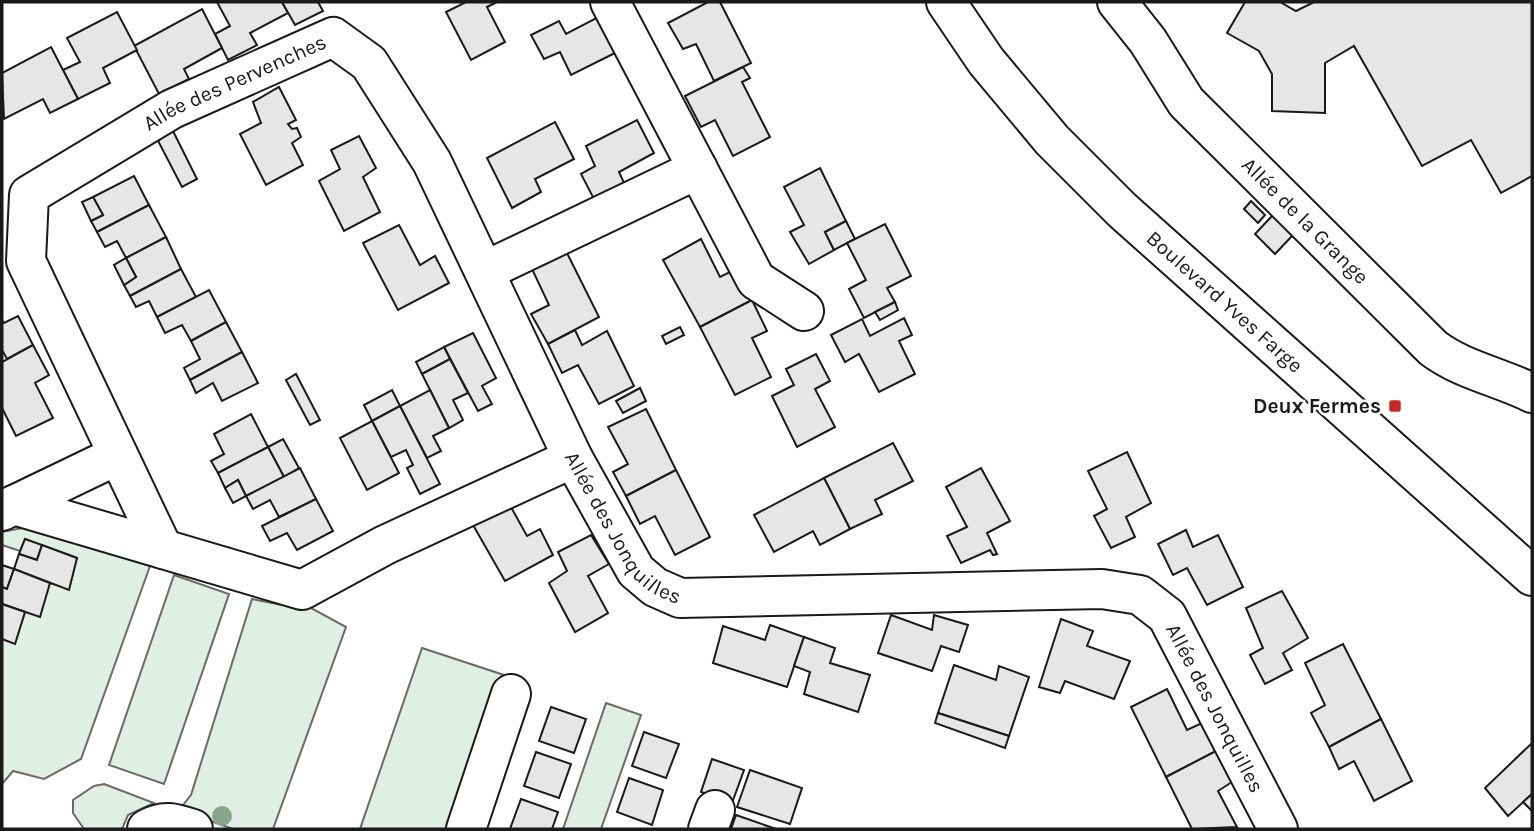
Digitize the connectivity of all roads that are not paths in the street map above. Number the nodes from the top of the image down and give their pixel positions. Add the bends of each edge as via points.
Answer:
1 (611, 2) edge
2 (946, 2) edge
3 (1117, 2) edge
4 (698, 169) junction
5 (485, 271) junction
6 (804, 311) dead end
7 (1532, 393) edge
8 (118, 454) junction
9 (573, 458) junction
10 (8, 508) edge
11 (163, 549) junction
12 (1527, 561) edge
13 (511, 694) dead end
14 (147, 829) edge
15 (193, 829) edge
16 (466, 829) edge
17 (1278, 829) edge

1 - 4 street
2 - 12 street, Boulevard Yves Farge via 985,61 1043,130 1114,202
3 - 7 street, Allée de la Grange via 1186,102 1433,348 1449,360
4 - 5 street
4 - 6 street via 756,280
5 - 8 street, Allée des Pervenches via 432,162 369,63 333,37 172,109 29,195 26,261
5 - 9 street, Allée des Pervenches
8 - 10 street
8 - 11 street, Allée des Pervenches
9 - 11 street, Allée des Jonquilles via 385,545 302,590
9 - 17 street, Allée des Jonquilles via 636,571 655,587 680,598 1102,589 1140,595 1167,616
10 - 11 street, Allée des Jonquilles
13 - 16 street
14 - 15 street via 171,822

